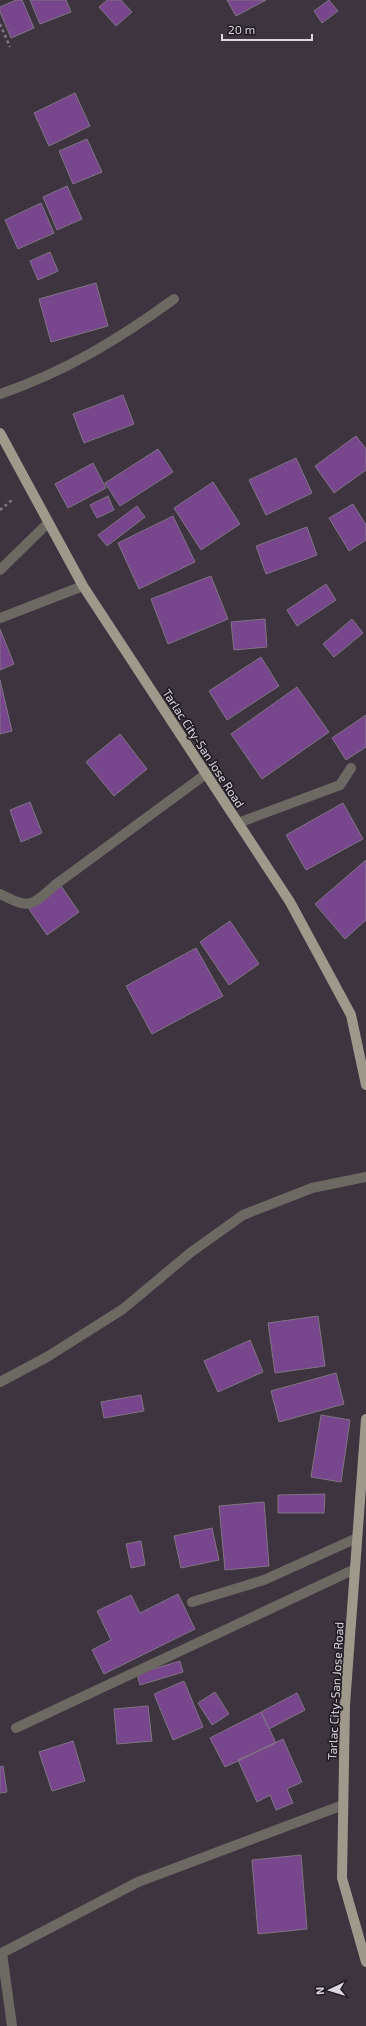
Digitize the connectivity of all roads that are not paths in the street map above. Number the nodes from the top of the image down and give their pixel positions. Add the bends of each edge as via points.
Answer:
1 (174, 299) dead end
2 (0, 394) edge
3 (0, 433) edge
4 (48, 523) junction
5 (0, 570) edge
6 (83, 586) junction
7 (0, 618) edge
8 (351, 768) dead end
9 (206, 774) junction
10 (238, 823) junction
11 (0, 894) edge
12 (366, 1085) edge
13 (366, 1177) edge
14 (0, 1382) edge
15 (366, 1419) edge
16 (357, 1538) junction
17 (355, 1569) junction
18 (192, 1602) dead end
19 (16, 1728) dead end
20 (343, 1805) junction
21 (1, 1954) edge
22 (366, 1962) edge
23 (12, 2026) edge

1 - 2 street via 84,359
3 - 4 main road, Tarlac City-San Jose Road
4 - 5 street
4 - 6 main road, Tarlac City-San Jose Road
6 - 7 street
6 - 9 main road, Tarlac City-San Jose Road
8 - 10 street via 340,785
9 - 10 main road, Tarlac City-San Jose Road
9 - 11 street via 55,885 36,902 21,905
10 - 12 main road, Tarlac City-San Jose Road via 290,902 351,1015
13 - 14 street via 312,1188 243,1215 190,1253 123,1309 47,1357
15 - 16 main road, Tarlac City-San Jose Road
16 - 17 main road, Tarlac City-San Jose Road
16 - 18 street via 264,1580
17 - 19 street
17 - 20 main road, Tarlac City-San Jose Road via 345,1705
20 - 21 street via 138,1882
20 - 22 main road, Tarlac City-San Jose Road via 342,1878
21 - 23 street

